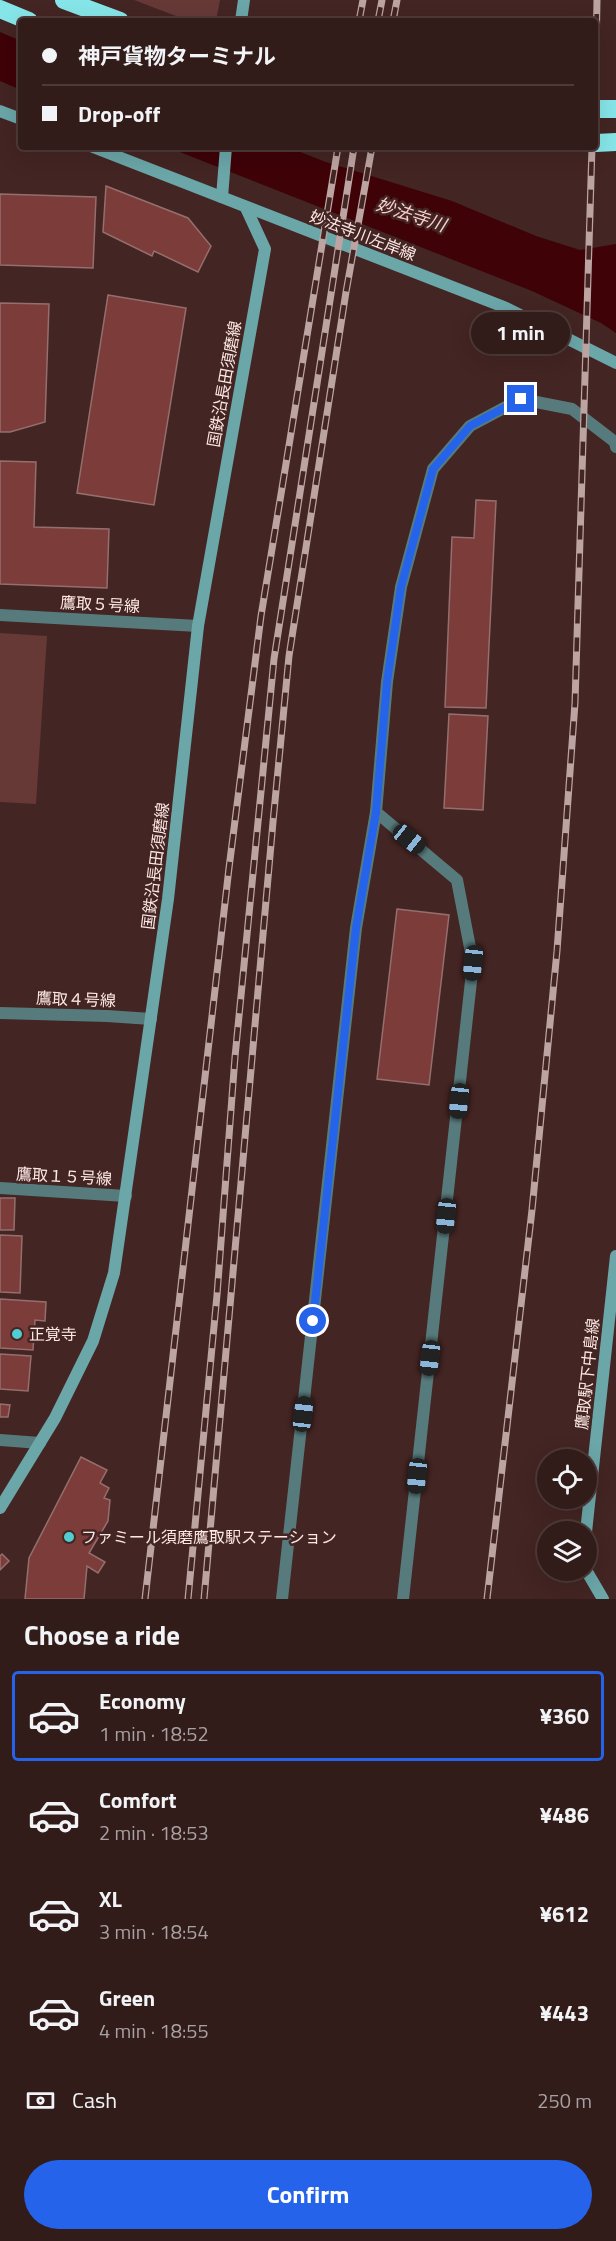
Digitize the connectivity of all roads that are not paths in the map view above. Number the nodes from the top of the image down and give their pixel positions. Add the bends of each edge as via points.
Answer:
1 (64, 0) edge
2 (244, 0) edge
3 (0, 9) edge
4 (22, 18) edge
5 (112, 18) edge
6 (241, 18) edge
7 (598, 109) edge
8 (616, 109) edge
9 (0, 111) edge
10 (18, 118) edge
11 (616, 142) edge
12 (598, 143) edge
13 (101, 150) edge
14 (226, 150) edge
15 (222, 197) junction
16 (246, 207) junction
17 (616, 363) edge
18 (616, 447) edge
19 (0, 615) edge
20 (198, 626) junction
21 (376, 812) junction
22 (0, 1013) edge
23 (152, 1019) junction
24 (0, 1188) edge
25 (126, 1196) junction
26 (616, 1257) edge
27 (0, 1440) edge
28 (40, 1443) junction
29 (0, 1508) edge
30 (587, 1521) edge
31 (592, 1581) edge
32 (282, 1599) edge
33 (403, 1599) edge
34 (602, 1599) edge

1 - 5 highway
2 - 6 street
3 - 4 highway
7 - 8 highway
9 - 10 street
11 - 12 highway
13 - 15 street, 妙法寺川左岸線
14 - 15 street
15 - 16 street, 妙法寺川左岸線
16 - 17 street, 妙法寺川左岸線 via 504,307
16 - 20 street, 国鉄沿長田須磨線 via 265,249
18 - 21 street via 615,442 572,409 521,399 470,426 433,469 401,587 387,682
19 - 20 street, 鷹取５号線
20 - 23 street, 国鉄沿長田須磨線
21 - 32 street via 356,928
21 - 33 street via 457,880 473,963
22 - 23 street, 鷹取４号線
23 - 25 street, 国鉄沿長田須磨線
24 - 25 street, 鷹取１５号線
25 - 28 street, 国鉄沿長田須磨線 via 114,1273 93,1341
26 - 30 street, 鷹取駅下中島線
27 - 28 street
28 - 29 street, 国鉄沿長田須磨線
31 - 34 street

